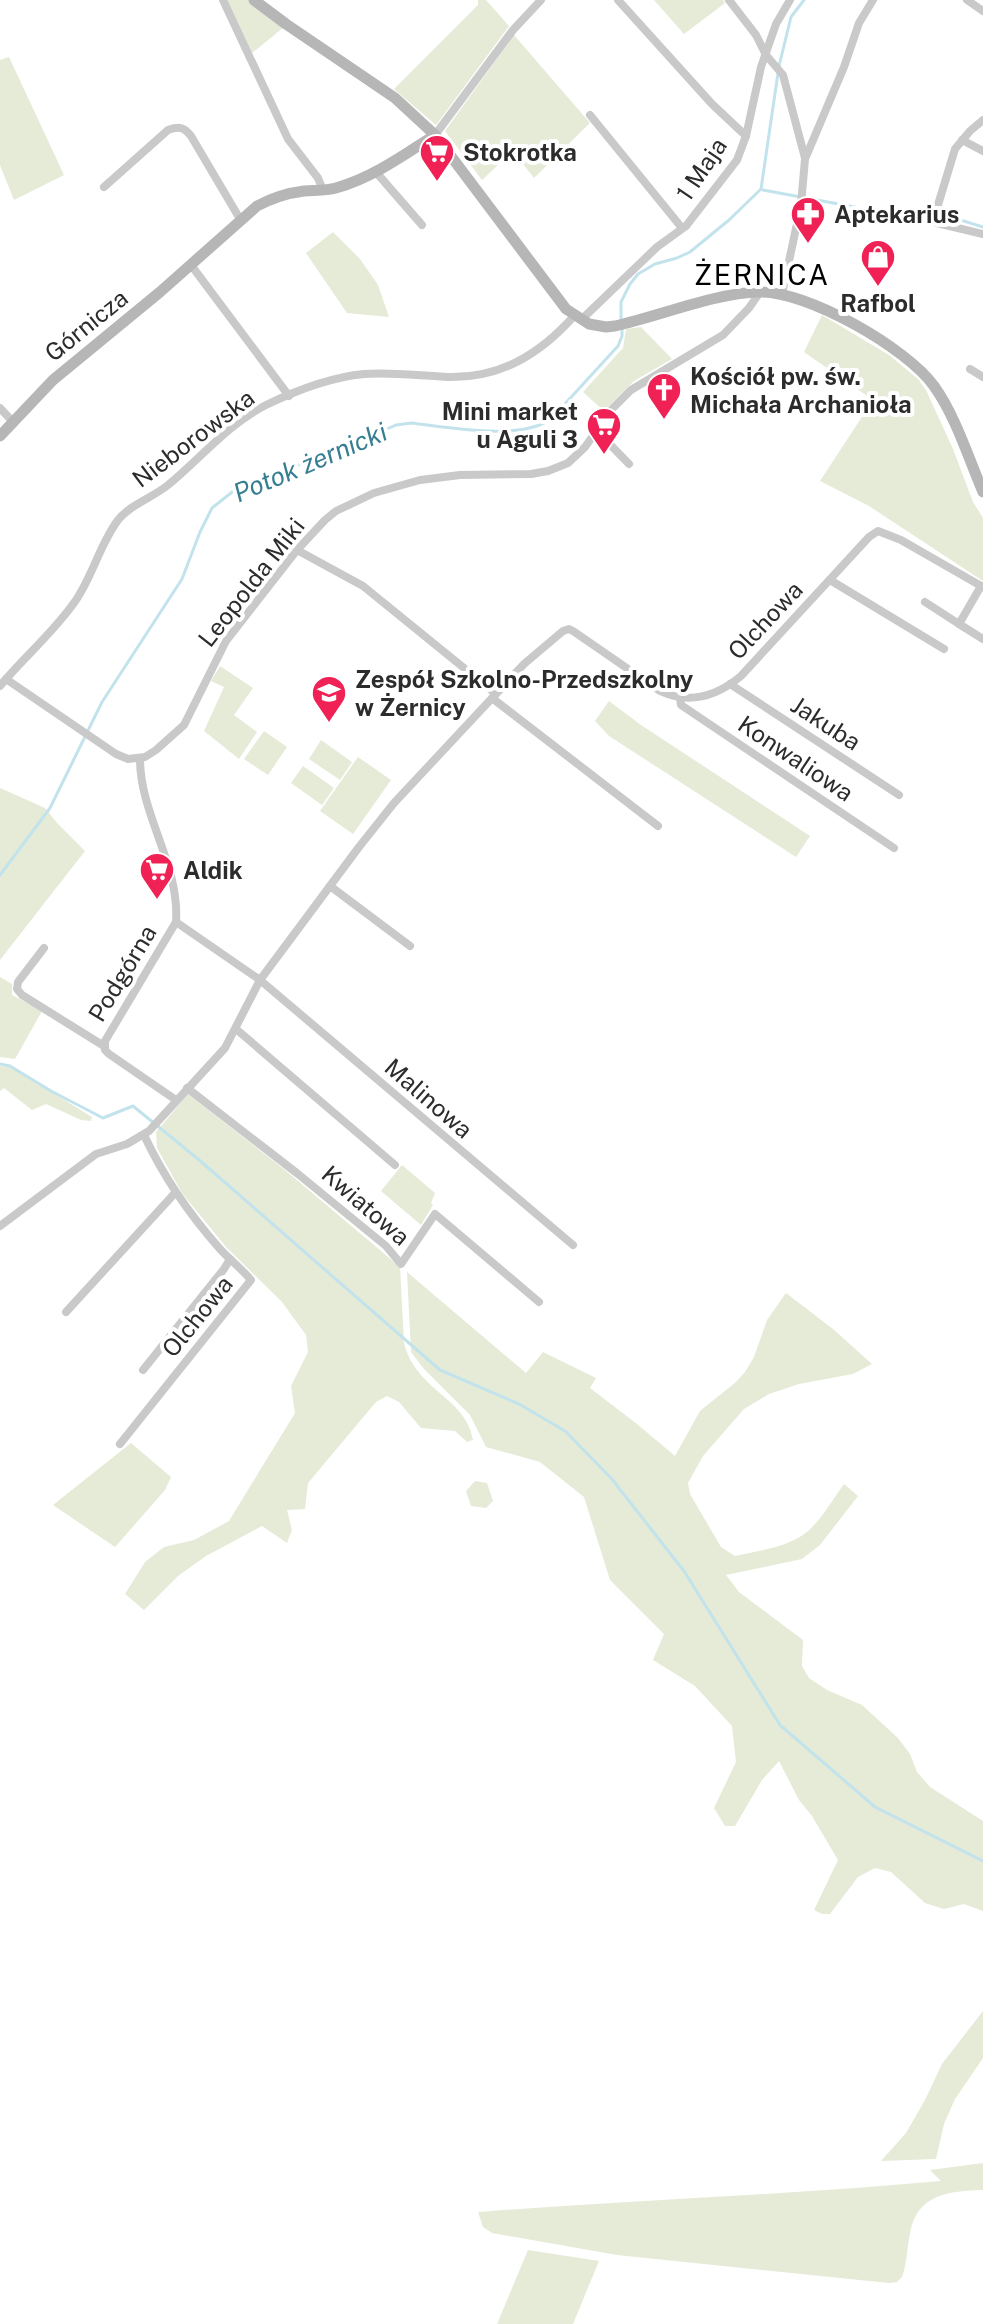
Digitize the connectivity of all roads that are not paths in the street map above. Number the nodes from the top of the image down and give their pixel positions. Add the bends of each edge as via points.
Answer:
1 (223, 0) edge
2 (254, 0) edge
3 (540, 0) edge
4 (618, 0) edge
5 (729, 0) edge
6 (790, 0) edge
7 (873, 0) edge
8 (967, 0) edge
9 (983, 11) edge
10 (766, 55) junction
11 (590, 115) dead end
12 (983, 120) edge
13 (435, 135) junction
14 (746, 136) junction
15 (962, 140) junction
16 (983, 151) edge
17 (805, 159) junction
18 (375, 171) junction
19 (104, 187) dead end
20 (323, 190) junction
21 (240, 219) junction
22 (422, 225) dead end
23 (682, 228) junction
24 (983, 234) edge
25 (191, 265) junction
26 (760, 292) junction
27 (782, 294) junction
28 (577, 318) junction
29 (970, 369) dead end
30 (983, 377) edge
31 (289, 396) junction
32 (0, 408) edge
33 (13, 422) junction
34 (597, 431) junction
35 (0, 436) edge
36 (629, 464) dead end
37 (983, 492) edge
38 (297, 550) junction
39 (830, 580) junction
40 (982, 587) edge
41 (925, 602) dead end
42 (959, 624) junction
43 (983, 639) edge
44 (944, 649) dead end
45 (3, 683) edge
46 (730, 684) junction
47 (494, 696) junction
48 (680, 698) junction
49 (140, 759) junction
50 (899, 795) dead end
51 (658, 826) dead end
52 (894, 848) dead end
53 (330, 886) junction
54 (176, 922) junction
55 (410, 946) dead end
56 (44, 948) dead end
57 (260, 980) junction
58 (236, 1029) junction
59 (104, 1046) junction
60 (187, 1088) junction
61 (176, 1100) junction
62 (144, 1135) junction
63 (395, 1165) dead end
64 (175, 1193) junction
65 (0, 1226) edge
66 (573, 1245) dead end
67 (230, 1259) junction
68 (539, 1302) dead end
69 (66, 1312) dead end
70 (143, 1370) dead end
71 (120, 1444) dead end

1 - 20 street via 288,139
2 - 13 street via 395,98
3 - 13 street
4 - 14 street
5 - 10 street
6 - 10 street, 1 Maja
7 - 17 street
8 - 9 street
10 - 14 street, 1 Maja
10 - 17 street via 783,75
11 - 23 street
12 - 15 street
13 - 18 street, Górnicza
13 - 28 street
14 - 23 street, 1 Maja via 724,180
15 - 16 street
15 - 24 street via 934,214 937,223
17 - 27 street
18 - 20 street, Górnicza
18 - 22 street
19 - 21 street via 177,127 191,136
20 - 21 street, Górnicza via 270,198
21 - 25 street, Górnicza
23 - 28 street, 1 Maja
25 - 31 street
25 - 33 street, Górnicza via 59,375
26 - 27 street
26 - 28 street via 615,326
26 - 34 street, Leopolda Miki via 723,335 631,390
27 - 37 street via 857,327 918,367 944,404
28 - 31 street, Nieborowska via 531,355 490,374 361,375
29 - 30 street
31 - 45 street, Nieborowska via 245,418 164,488 122,516 79,596
32 - 33 street
33 - 35 street, Górnicza
34 - 36 street
34 - 38 street, Leopolda Miki via 572,460 548,471 434,478 374,493 336,511
38 - 47 street via 363,586
38 - 49 street, Leopolda Miki via 226,641 184,725
39 - 40 street, Olchowa via 878,531
39 - 44 street, Olchowa
39 - 46 street, Olchowa
40 - 42 street
41 - 42 street
42 - 43 street
45 - 49 street via 122,758
46 - 48 street, Olchowa via 704,697
46 - 50 street, Jakuba
47 - 48 street via 569,629 653,687
47 - 51 street
47 - 53 street via 394,803
48 - 52 street, Konwaliowa via 681,705
49 - 54 street, Podgórna via 141,781 175,893
53 - 55 street
53 - 57 street
54 - 57 street, Podgórna
54 - 59 street, Podgórna
56 - 59 street, Podgórna via 17,989
57 - 58 street
57 - 66 street, Malinowa
58 - 60 street via 220,1055
58 - 63 street
59 - 61 street, Podgórna
60 - 61 street
60 - 68 street, Kwiatowa via 386,1246 401,1264 435,1214
61 - 62 street
62 - 64 street, Olchowa
62 - 65 street via 96,1154
64 - 67 street, Olchowa
64 - 69 street
67 - 70 street
67 - 71 street, Olchowa via 251,1280

